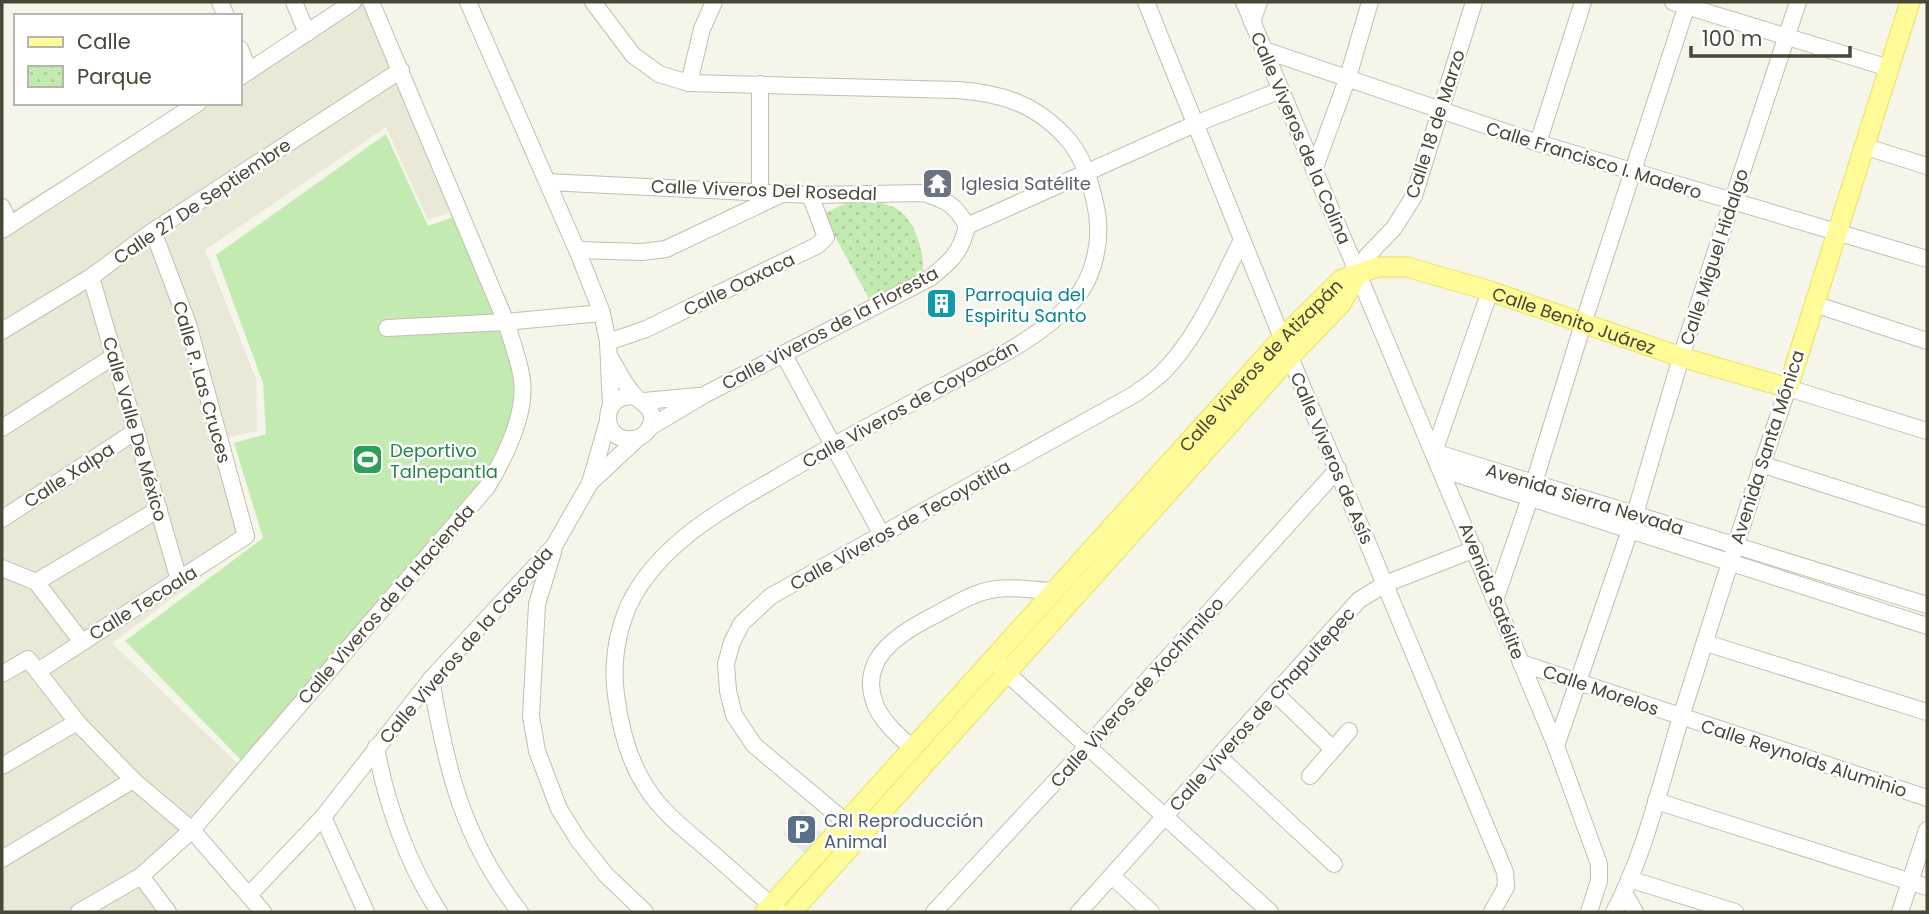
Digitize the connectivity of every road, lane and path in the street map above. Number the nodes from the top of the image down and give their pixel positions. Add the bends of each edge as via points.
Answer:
1 (294, 2) edge
2 (353, 2) edge
3 (371, 2) edge
4 (468, 2) edge
5 (593, 2) edge
6 (714, 2) edge
7 (1146, 2) edge
8 (1244, 2) edge
9 (1259, 2) edge
10 (1370, 2) edge
11 (1474, 2) edge
12 (1583, 2) edge
13 (1798, 2) edge
14 (1910, 2) edge
15 (1682, 3) edge
16 (1252, 22) junction
17 (307, 33) junction
18 (1787, 37) junction
19 (1264, 50) junction
20 (1889, 68) junction
21 (401, 70) junction
22 (244, 74) edge
23 (1348, 77) junction
24 (690, 83) junction
25 (760, 85) junction
26 (1281, 89) junction
27 (195, 105) edge
28 (1441, 111) junction
29 (1195, 124) junction
30 (1538, 143) junction
31 (1863, 146) junction
32 (1927, 166) edge
33 (1314, 170) junction
34 (1088, 172) junction
35 (1632, 172) junction
36 (547, 182) junction
37 (760, 192) junction
38 (782, 194) junction
39 (810, 195) junction
40 (1732, 203) junction
41 (2, 207) edge
42 (967, 226) junction
43 (6, 228) edge
44 (153, 231) junction
45 (1837, 232) junction
46 (1242, 240) junction
47 (577, 250) junction
48 (1927, 259) edge
49 (1358, 274) junction
50 (90, 277) junction
51 (1490, 290) junction
52 (1814, 304) junction
53 (602, 313) junction
54 (506, 322) junction
55 (1583, 324) junction
56 (387, 328) dead end
57 (2, 331) edge
58 (1282, 338) junction
59 (1927, 341) edge
60 (608, 348) junction
61 (784, 355) junction
62 (114, 356) junction
63 (1290, 357) junction
64 (1681, 357) junction
65 (1788, 388) junction
66 (704, 395) junction
67 (640, 399) junction
68 (610, 413) junction
69 (650, 427) junction
70 (2, 428) edge
71 (136, 431) junction
72 (1927, 431) edge
73 (637, 439) junction
74 (833, 445) junction
75 (1434, 452) junction
76 (1761, 464) junction
77 (1441, 468) junction
78 (1338, 470) junction
79 (590, 483) junction
80 (1532, 491) junction
81 (159, 509) junction
82 (1927, 517) edge
83 (2, 519) edge
84 (1632, 522) junction
85 (246, 534) joint
86 (882, 535) junction
87 (1735, 545) junction
88 (554, 546) junction
89 (1475, 549) junction
90 (1730, 562) junction
91 (2, 568) edge
92 (180, 580) junction
93 (36, 582) junction
94 (1385, 584) junction
95 (1055, 591) junction
96 (1495, 600) junction
97 (1927, 605) edge
98 (1927, 626) edge
99 (82, 642) junction
100 (1706, 643) junction
101 (1521, 663) junction
102 (33, 665) junction
103 (999, 667) junction
104 (2, 674) edge
105 (431, 679) junction
106 (1578, 682) junction
107 (1276, 694) junction
108 (1927, 712) edge
109 (1681, 717) junction
110 (77, 722) junction
111 (1349, 731) dead end
112 (1088, 746) junction
113 (1556, 746) junction
114 (376, 747) junction
115 (913, 749) junction
116 (1333, 749) junction
117 (1219, 757) junction
118 (2, 766) edge
119 (1310, 776) dead end
120 (133, 780) junction
121 (1927, 798) edge
122 (1656, 802) junction
123 (1166, 816) junction
124 (323, 817) junction
125 (853, 829) junction
126 (192, 830) junction
127 (1927, 831) edge
128 (2, 859) edge
129 (1334, 864) dead end
130 (1112, 876) junction
131 (137, 880) junction
132 (1911, 881) junction
133 (1627, 886) junction
134 (1927, 887) edge
135 (249, 895) junction
136 (772, 910) edge
137 (79, 912) edge
138 (103, 912) edge
139 (168, 912) edge
140 (263, 912) edge
141 (366, 912) edge
142 (439, 912) edge
143 (520, 912) edge
144 (645, 912) edge
145 (792, 912) edge
146 (934, 912) edge
147 (1080, 912) edge
148 (1152, 912) edge
149 (1270, 912) edge
150 (1492, 912) edge
151 (1588, 912) edge
152 (1597, 912) edge
153 (1614, 912) edge
154 (1635, 912) edge
155 (1735, 912) edge
156 (1900, 912) edge

1 - 17 street
2 - 17 street
3 - 21 street, Calle Viveros de la Hacienda
4 - 36 street, Calle Viveros de la Cascada
5 - 24 street, Calle Viveros de Coyoacán via 633,55 659,74
6 - 24 street via 702,29
7 - 29 street, Calle Viveros de Asís
8 - 16 street, Calle Viveros de la Colina
9 - 16 street
10 - 23 street
11 - 28 street, Calle 18 de Marzo
12 - 30 street
13 - 18 street, Calle Miguel Hidalgo
14 - 20 main road, Avenida Santa Mónica
15 - 18 street
15 - 35 street
16 - 19 street, Calle Viveros de la Colina
17 - 22 street
18 - 20 street
18 - 40 street, Calle Miguel Hidalgo
19 - 23 street, Calle Francisco I. Madero
19 - 26 street, Calle Viveros de la Colina
20 - 31 main road, Avenida Santa Mónica
21 - 44 street, Calle 27 De Septiembre
21 - 54 street, Calle Viveros de la Hacienda
23 - 28 street, Calle Francisco I. Madero
23 - 33 street
24 - 25 street, Calle Viveros de Coyoacán
25 - 34 street, Calle Viveros de Coyoacán via 989,92 1043,116 1070,142
25 - 37 street
26 - 29 street
26 - 33 street, Calle Viveros de la Colina
27 - 43 street
28 - 30 street, Calle Francisco I. Madero
28 - 49 street, Calle 18 de Marzo via 1414,197
29 - 34 street
29 - 46 street, Calle Viveros de Asís
30 - 35 street, Calle Francisco I. Madero
31 - 32 street
31 - 45 main road, Avenida Santa Mónica
33 - 49 street, Calle Viveros de la Colina
34 - 42 street
34 - 74 street, Calle Viveros de Coyoacán via 1099,220 1098,245 1076,299 1047,327 1011,350
35 - 40 street, Calle Francisco I. Madero
35 - 55 street
36 - 37 street, Calle Viveros Del Rosedal
36 - 47 street, Calle Viveros de la Cascada
37 - 38 street, Calle Viveros Del Rosedal
38 - 39 street, Calle Viveros Del Rosedal
38 - 47 street via 666,249
39 - 42 street, Calle Viveros Del Rosedal via 924,193 958,210
39 - 60 street, Calle Oaxaca via 826,237 818,245
40 - 45 street, Calle Francisco I. Madero
40 - 64 street, Calle Miguel Hidalgo
41 - 43 street
42 - 61 street, Calle Viveros de la Floresta via 962,246 930,278
44 - 50 street, Calle 27 De Septiembre
44 - 85 street, Calle P. Las Cruces via 188,324
45 - 48 street, Calle Francisco I. Madero
45 - 52 main road, Avenida Santa Mónica
46 - 58 street, Calle Viveros de Asís
46 - 86 street, Calle Viveros de Tecoyotitla via 1207,310 1162,373 1135,394
47 - 53 street, Calle Viveros de la Cascada
49 - 51 main road, Calle Benito Juárez via 1378,267 1407,267
49 - 58 main road, Calle Viveros de Atizapán via 1333,286
49 - 63 main road, Calle Viveros de Atizapán via 1341,304
49 - 75 street, Avenida Satélite
50 - 57 street, Calle 27 De Septiembre
50 - 62 street, Calle Valle De México
51 - 55 main road, Calle Benito Juárez
51 - 75 street
52 - 59 street
52 - 65 main road, Avenida Santa Mónica
53 - 54 street
53 - 60 street, Calle Viveros de la Cascada
54 - 56 street
54 - 126 street, Calle Viveros de la Hacienda via 522,376 522,397 513,434 487,487
55 - 64 main road, Calle Benito Juárez
55 - 80 street
58 - 63 street, Calle Viveros de Asís
58 - 95 main road, Calle Viveros de Atizapán
60 - 67 street, Calle Viveros de la Cascada
60 - 68 street, Calle Viveros de la Cascada
61 - 66 street, Calle Viveros de la Floresta
61 - 74 street
62 - 70 street
62 - 71 street, Calle Valle De México
63 - 78 street, Calle Viveros de Asís
63 - 103 main road, Calle Viveros de Atizapán
64 - 65 main road, Calle Benito Juárez
64 - 84 street, Calle Miguel Hidalgo
65 - 72 street
65 - 76 street, Avenida Santa Mónica
66 - 67 street, Calle Viveros de la Floresta
66 - 69 street, Calle Viveros de la Floresta
67 - 68 street via 620,398
67 - 69 street via 650,409
68 - 73 street via 611,430 618,437
68 - 79 street, Calle Viveros de la Cascada
69 - 73 street
71 - 81 street, Calle Valle De México
71 - 83 street, Calle Xalpa
73 - 79 street, Calle Viveros de la Cascada
74 - 86 street
74 - 136 street, Calle Viveros de Coyoacán via 723,509 672,547 640,584 618,638 614,662 620,724 646,788 666,813
75 - 77 street, Avenida Satélite
75 - 80 street, Avenida Sierra Nevada
76 - 82 street
76 - 87 street, Avenida Santa Mónica
77 - 80 street, Avenida Sierra Nevada
77 - 89 street, Avenida Satélite
78 - 94 street, Calle Viveros de Asís
78 - 112 street, Calle Viveros de Xochimilco
79 - 88 street, Calle Viveros de la Cascada
80 - 84 street, Avenida Sierra Nevada
80 - 96 street
81 - 92 street, Calle Valle De México
81 - 93 street
84 - 87 street, Avenida Sierra Nevada
84 - 90 street, Avenida Sierra Nevada
84 - 106 street, Calle Miguel Hidalgo
85 - 92 street, Calle Tecoala
86 - 125 street, Calle Viveros de Tecoyotitla via 771,596 742,623 726,664 734,715 754,745
87 - 90 street, Avenida Santa Mónica
87 - 97 street, Avenida Sierra Nevada
88 - 105 street, Calle Viveros de la Cascada
88 - 144 street via 537,604 531,716 537,751 559,809 579,841
89 - 94 street, Calle Viveros de Chapultepec
89 - 96 street, Avenida Satélite
90 - 98 street, Avenida Sierra Nevada
90 - 100 street, Avenida Santa Mónica
91 - 93 street
92 - 99 street, Calle Tecoala
93 - 99 street
94 - 107 street, Calle Viveros de Chapultepec via 1359,600
94 - 150 street, Calle Viveros de Asís via 1504,872 1506,887
95 - 103 main road, Calle Viveros de Atizapán
95 - 115 street via 998,588 979,593 895,639 875,660 871,682 875,704
96 - 101 street, Avenida Satélite
99 - 102 street, Calle Tecoala
100 - 108 street
100 - 109 street, Avenida Santa Mónica
101 - 106 street, Calle Morelos
101 - 113 street, Avenida Satélite
102 - 104 street, Calle Tecoala
102 - 110 street
103 - 112 street
103 - 115 main road, Calle Viveros de Atizapán
103 - 125 main road, Calle Viveros de Atizapán
105 - 114 street, Calle Viveros de la Cascada
105 - 143 street via 453,789 466,824 483,859
106 - 109 street, Calle Morelos
106 - 113 street, Calle Miguel Hidalgo
107 - 116 street
107 - 117 street, Calle Viveros de Chapultepec
109 - 121 street, Calle Reynolds Aluminio
109 - 122 street, Avenida Santa Mónica
110 - 118 street
110 - 120 street
111 - 116 street
112 - 123 street
112 - 146 street, Calle Viveros de Xochimilco
113 - 151 street, Avenida Satélite via 1599,864 1600,881
114 - 124 street, Calle Viveros de la Cascada
114 - 142 street via 394,816
115 - 125 main road, Calle Viveros de Atizapán
116 - 119 street
117 - 123 street, Calle Viveros de Chapultepec
117 - 129 street
120 - 126 street
120 - 128 street
122 - 132 street
122 - 133 street, Avenida Santa Mónica
123 - 130 street, Calle Viveros de Chapultepec
123 - 149 street
124 - 135 street, Calle Viveros de la Cascada
124 - 141 street
125 - 136 main road, Calle Viveros de Atizapán
125 - 145 main road, Calle Viveros de Atizapán
126 - 131 street, Calle Viveros de la Hacienda
126 - 135 street
127 - 132 street
130 - 147 street, Calle Viveros de Chapultepec
130 - 148 street
131 - 137 street
131 - 138 street
131 - 139 street
132 - 134 street
132 - 156 street
133 - 152 street
133 - 153 street
133 - 154 street
133 - 155 street
135 - 140 street

